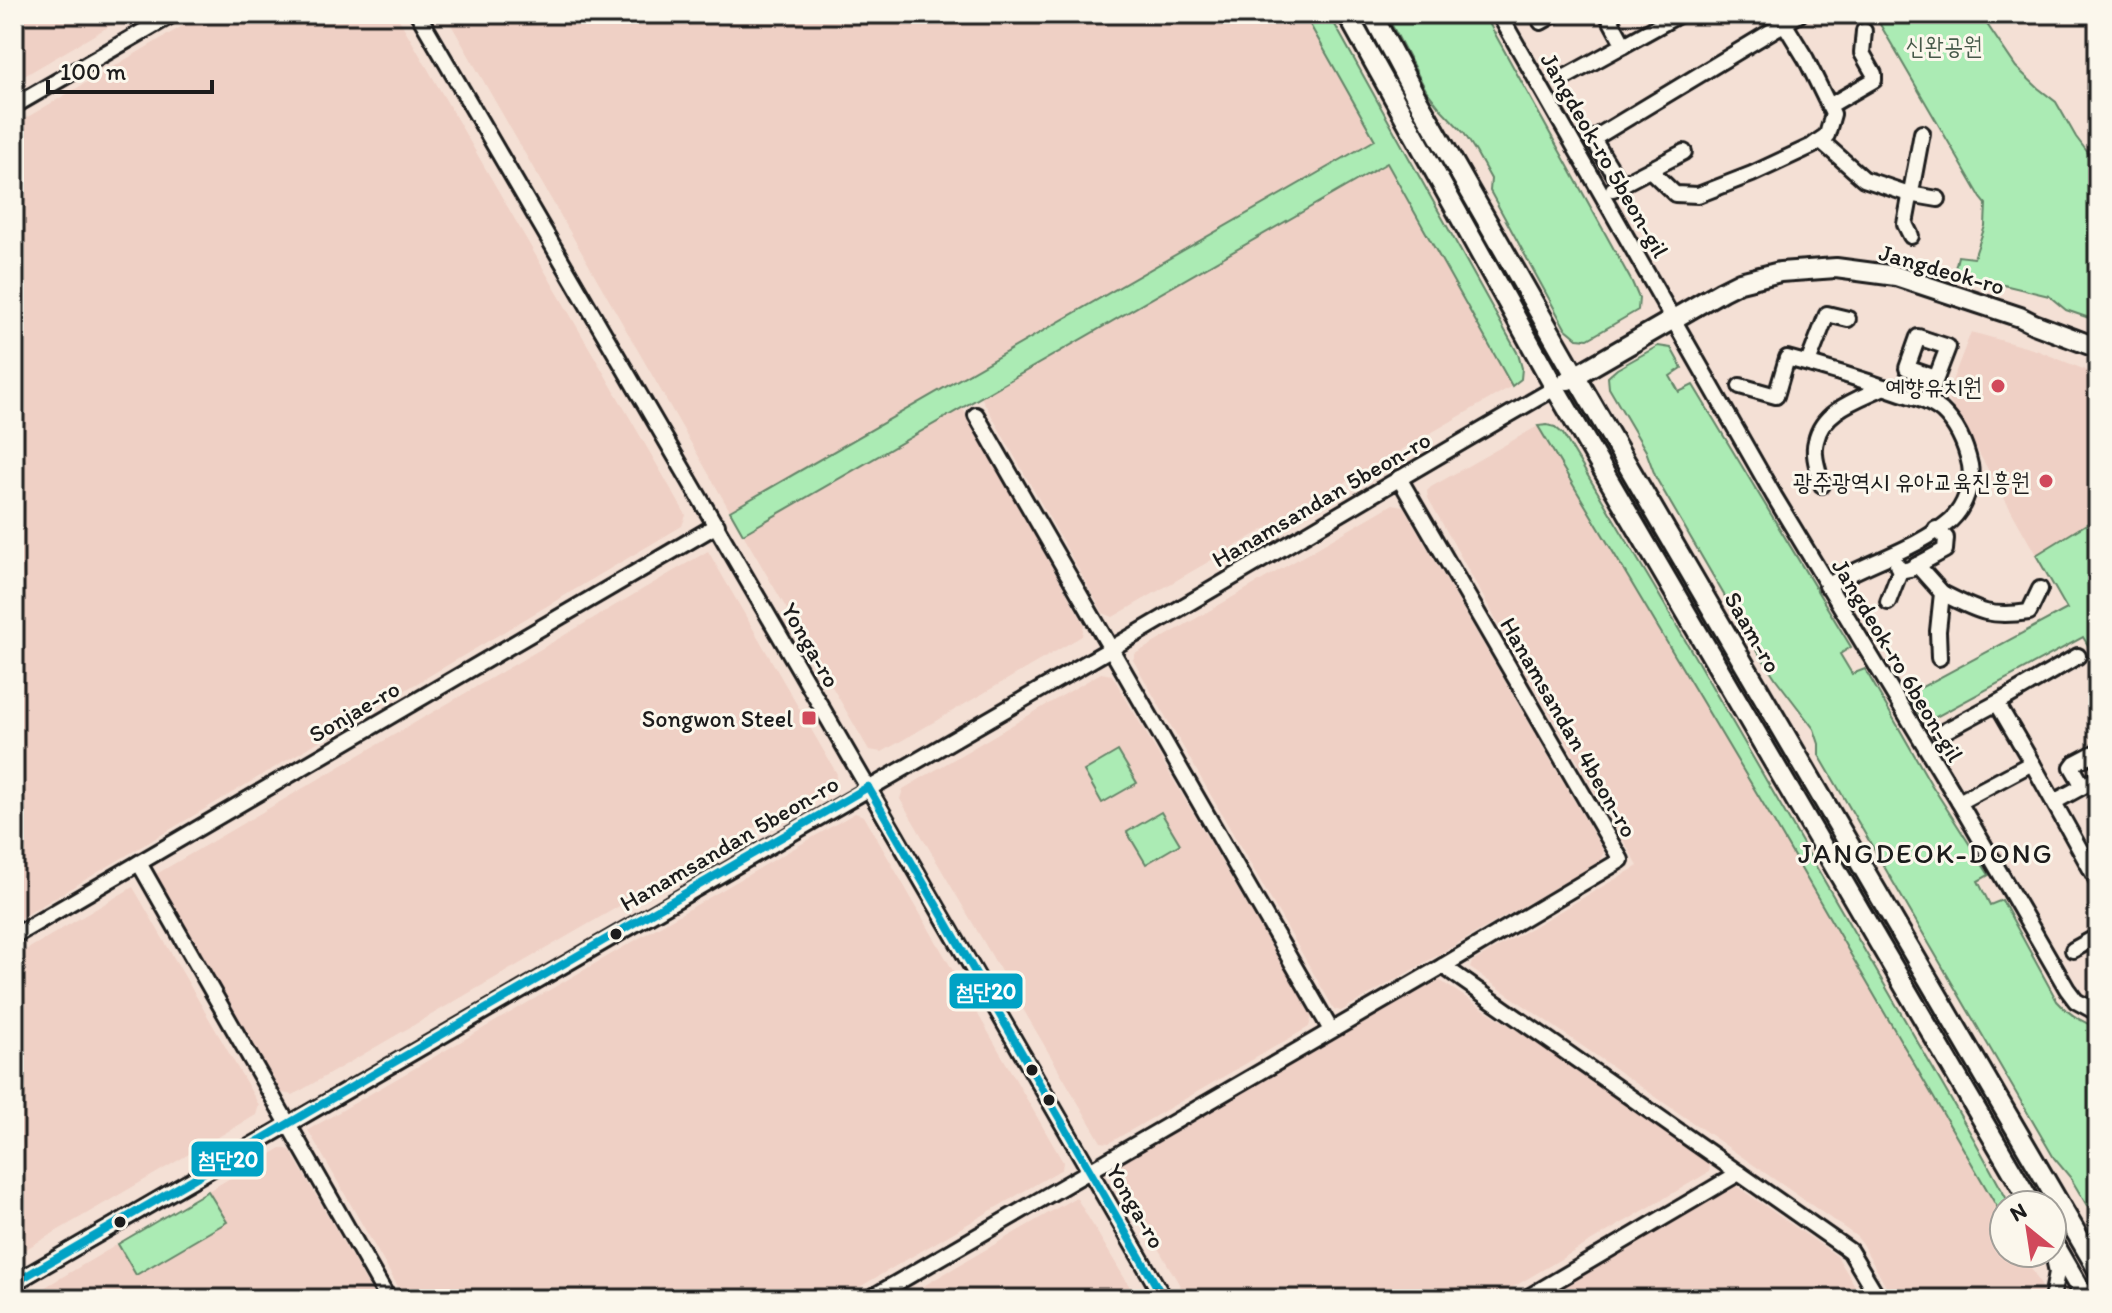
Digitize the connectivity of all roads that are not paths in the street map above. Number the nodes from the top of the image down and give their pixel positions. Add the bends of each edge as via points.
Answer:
1 (173, 14) edge
2 (418, 14) edge
3 (1347, 14) edge
4 (1372, 14) edge
5 (1499, 14) edge
6 (1607, 14) edge
7 (1680, 14) edge
8 (1800, 14) edge
9 (1784, 23) junction
10 (1864, 31) dead end
11 (1624, 45) junction
12 (1562, 79) dead end
13 (14, 106) edge
14 (1829, 106) junction
15 (1922, 133) dead end
16 (1820, 140) junction
17 (1684, 152) dead end
18 (1650, 170) junction
19 (1621, 185) junction
20 (1602, 194) junction
21 (1909, 194) junction
22 (1938, 199) dead end
23 (1911, 236) dead end
24 (1672, 318) junction
25 (1848, 319) dead end
26 (2098, 348) edge
27 (1808, 363) junction
28 (1575, 375) junction
29 (1936, 378) dead end
30 (1740, 386) dead end
31 (1884, 387) junction
32 (1555, 388) junction
33 (1927, 402) junction
34 (976, 415) dead end
35 (1399, 478) junction
36 (1822, 485) dead end
37 (717, 525) junction
38 (1936, 529) junction
39 (1892, 553) junction
40 (1917, 565) junction
41 (1900, 571) junction
42 (1827, 586) junction
43 (2040, 589) dead end
44 (1942, 593) junction
45 (1888, 602) dead end
46 (1110, 649) junction
47 (2078, 656) dead end
48 (1939, 658) dead end
49 (1997, 703) junction
50 (1941, 733) dead end
51 (2098, 751) edge
52 (2032, 763) junction
53 (2098, 778) edge
54 (2083, 786) junction
55 (868, 787) junction
56 (1959, 802) junction
57 (2054, 802) junction
58 (139, 863) junction
59 (2098, 882) edge
60 (14, 936) edge
61 (2098, 936) edge
62 (2073, 950) dead end
63 (1443, 966) junction
64 (2098, 1013) edge
65 (1331, 1030) junction
66 (289, 1125) junction
67 (1090, 1171) junction
68 (1739, 1173) junction
69 (2023, 1189) edge
70 (2068, 1268) edge
71 (2056, 1269) edge
72 (2098, 1270) edge
73 (14, 1283) edge
74 (388, 1299) edge
75 (869, 1299) edge
76 (1164, 1299) edge
77 (1525, 1299) edge
78 (1879, 1299) edge
79 (2052, 1299) edge
80 (2086, 1299) edge

1 - 13 street
2 - 37 street, Yonga-ro
3 - 32 main road, Saam-ro
4 - 28 main road, Saam-ro
5 - 20 street, Jangdeok-ro 5beon-gil
6 - 11 street
7 - 11 street
8 - 9 street
9 - 14 street
9 - 19 street via 1593,139
10 - 14 street via 1862,53 1874,80
11 - 12 street
14 - 16 street via 1833,114 1827,135
15 - 21 street
16 - 18 street via 1698,195 1675,194
16 - 21 street via 1864,179
17 - 18 street
18 - 19 street
19 - 20 street
20 - 24 street, Jangdeok-ro 5beon-gil
21 - 22 street
21 - 23 street via 1905,224
24 - 26 main road, Jangdeok-ro via 1761,276 1836,268 1920,283
24 - 28 main road, Jangdeok-ro
24 - 42 street, Jangdeok-ro 6beon-gil
25 - 27 street via 1827,314
27 - 30 street via 1787,358 1776,396
27 - 31 street
28 - 32 main road, Jangdeok-ro
28 - 72 main road, Saam-ro
29 - 33 street
31 - 33 street
31 - 36 street via 1827,418 1816,440
32 - 35 street, Hanamsandan 5beon-ro
32 - 69 main road, Saam-ro
33 - 38 street via 1956,428 1972,476 1960,508
34 - 46 street
35 - 46 street, Hanamsandan 5beon-ro
35 - 63 street, Hanamsandan 4beon-ro via 1621,860
37 - 55 street, Yonga-ro
37 - 58 street, Sonjae-ro
38 - 39 street
38 - 40 street via 1946,538 1945,550
39 - 41 street
39 - 42 street
40 - 41 street
40 - 44 street
41 - 45 street
42 - 56 street, Jangdeok-ro 6beon-gil
43 - 44 street via 2029,612 2010,615 1981,613
44 - 48 street
46 - 55 street, Hanamsandan 5beon-ro
46 - 65 street
47 - 49 street
49 - 50 street
49 - 52 street
51 - 54 street via 2072,767
52 - 56 street
52 - 57 street
53 - 54 street
54 - 57 street
55 - 66 street, Hanamsandan 5beon-ro
55 - 67 street, Yonga-ro
56 - 64 street, Jangdeok-ro 6beon-gil via 2067,989
57 - 59 street
58 - 60 street, Sonjae-ro
58 - 66 street
61 - 62 street
63 - 65 street, Hanamsandan 4beon-ro
63 - 68 street
65 - 67 street, Hanamsandan 4beon-ro
66 - 73 street, Hanamsandan 5beon-ro
66 - 74 street
67 - 75 street, Hanamsandan 4beon-ro
67 - 76 street, Yonga-ro
68 - 77 street
68 - 78 street via 1850,1251
70 - 80 main road
71 - 79 street

